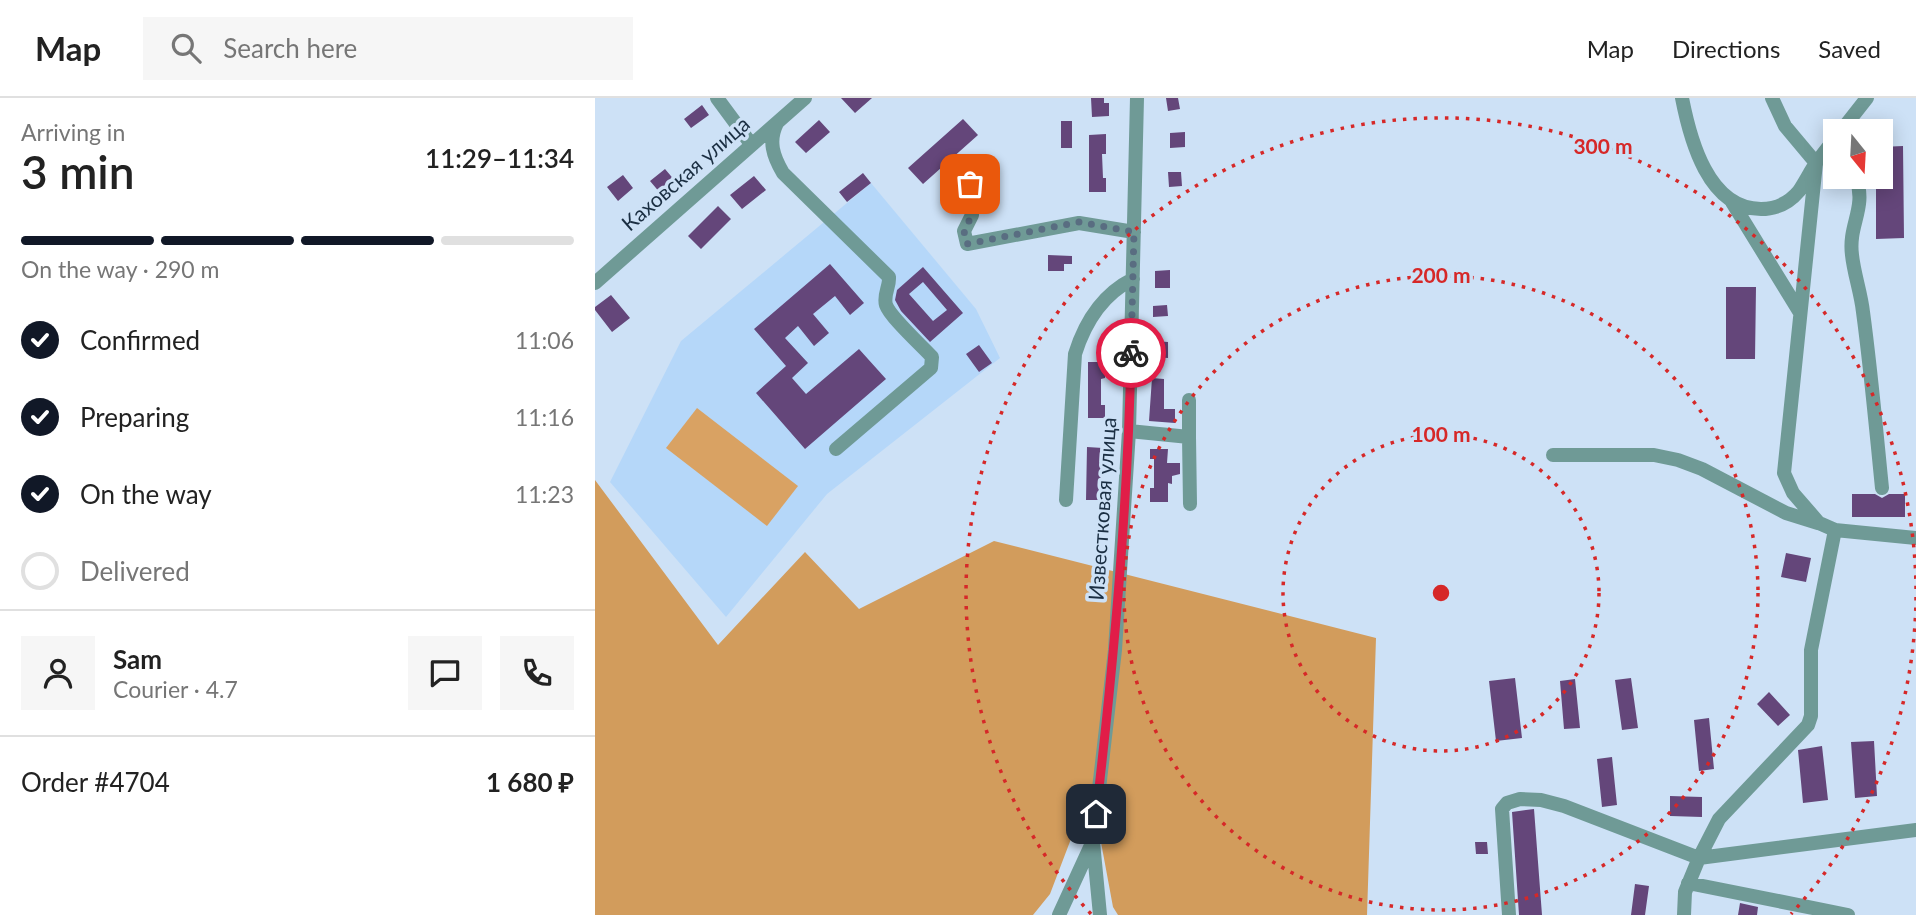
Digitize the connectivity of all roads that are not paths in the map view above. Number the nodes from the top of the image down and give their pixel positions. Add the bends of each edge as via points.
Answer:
1 (717, 98) edge
2 (805, 98) edge
3 (1137, 98) edge
4 (1682, 98) edge
5 (1772, 98) edge
6 (1867, 98) edge
7 (1850, 119) edge
8 (777, 122) junction
9 (751, 144) junction
10 (1823, 154) edge
11 (967, 162) dead end
12 (1816, 163) junction
13 (1859, 189) edge
14 (1733, 202) junction
15 (1134, 232) junction
16 (1133, 279) junction
17 (595, 283) edge
18 (1799, 311) junction
19 (1189, 400) dead end
20 (1129, 431) junction
21 (1189, 437) junction
22 (837, 449) dead end
23 (1553, 455) dead end
24 (1882, 488) dead end
25 (1066, 500) dead end
26 (1191, 504) dead end
27 (1819, 523) junction
28 (1835, 530) junction
29 (1916, 538) edge
30 (1916, 830) edge
31 (1093, 841) junction
32 (1699, 858) junction
33 (1688, 883) junction
34 (1059, 915) edge
35 (1100, 915) edge
36 (1509, 915) edge
37 (1684, 915) edge
38 (1848, 915) edge

1 - 9 street
2 - 8 street, Каховская улица
3 - 15 street, Известковая улица
4 - 14 street via 1690,138 1705,169
5 - 12 street via 1785,127
6 - 7 street
8 - 9 street, Каховская улица
8 - 22 street via 771,136 783,173 889,277 887,306 932,357 931,368
9 - 17 street, Каховская улица
10 - 12 street
11 - 15 street via 973,202 964,231 967,244 1079,222
12 - 14 street via 1798,192 1777,207 1748,209
12 - 18 street
13 - 24 street via 1861,206 1852,254 1863,311
14 - 18 street
15 - 16 street, Известковая улица
16 - 20 street, Известковая улица
16 - 25 street via 1104,298 1075,354
18 - 27 street via 1784,473 1793,493
19 - 21 street
20 - 21 street
20 - 31 street, Известковая улица via 1115,650
21 - 26 street
23 - 27 street via 1654,455 1678,460 1786,513
27 - 28 street
28 - 29 street
28 - 32 street via 1811,650 1808,725 1719,819
30 - 32 street
31 - 34 street, Известковая улица
31 - 35 street
32 - 33 street
32 - 36 street via 1564,806 1520,799 1502,809
33 - 37 street
33 - 38 street

